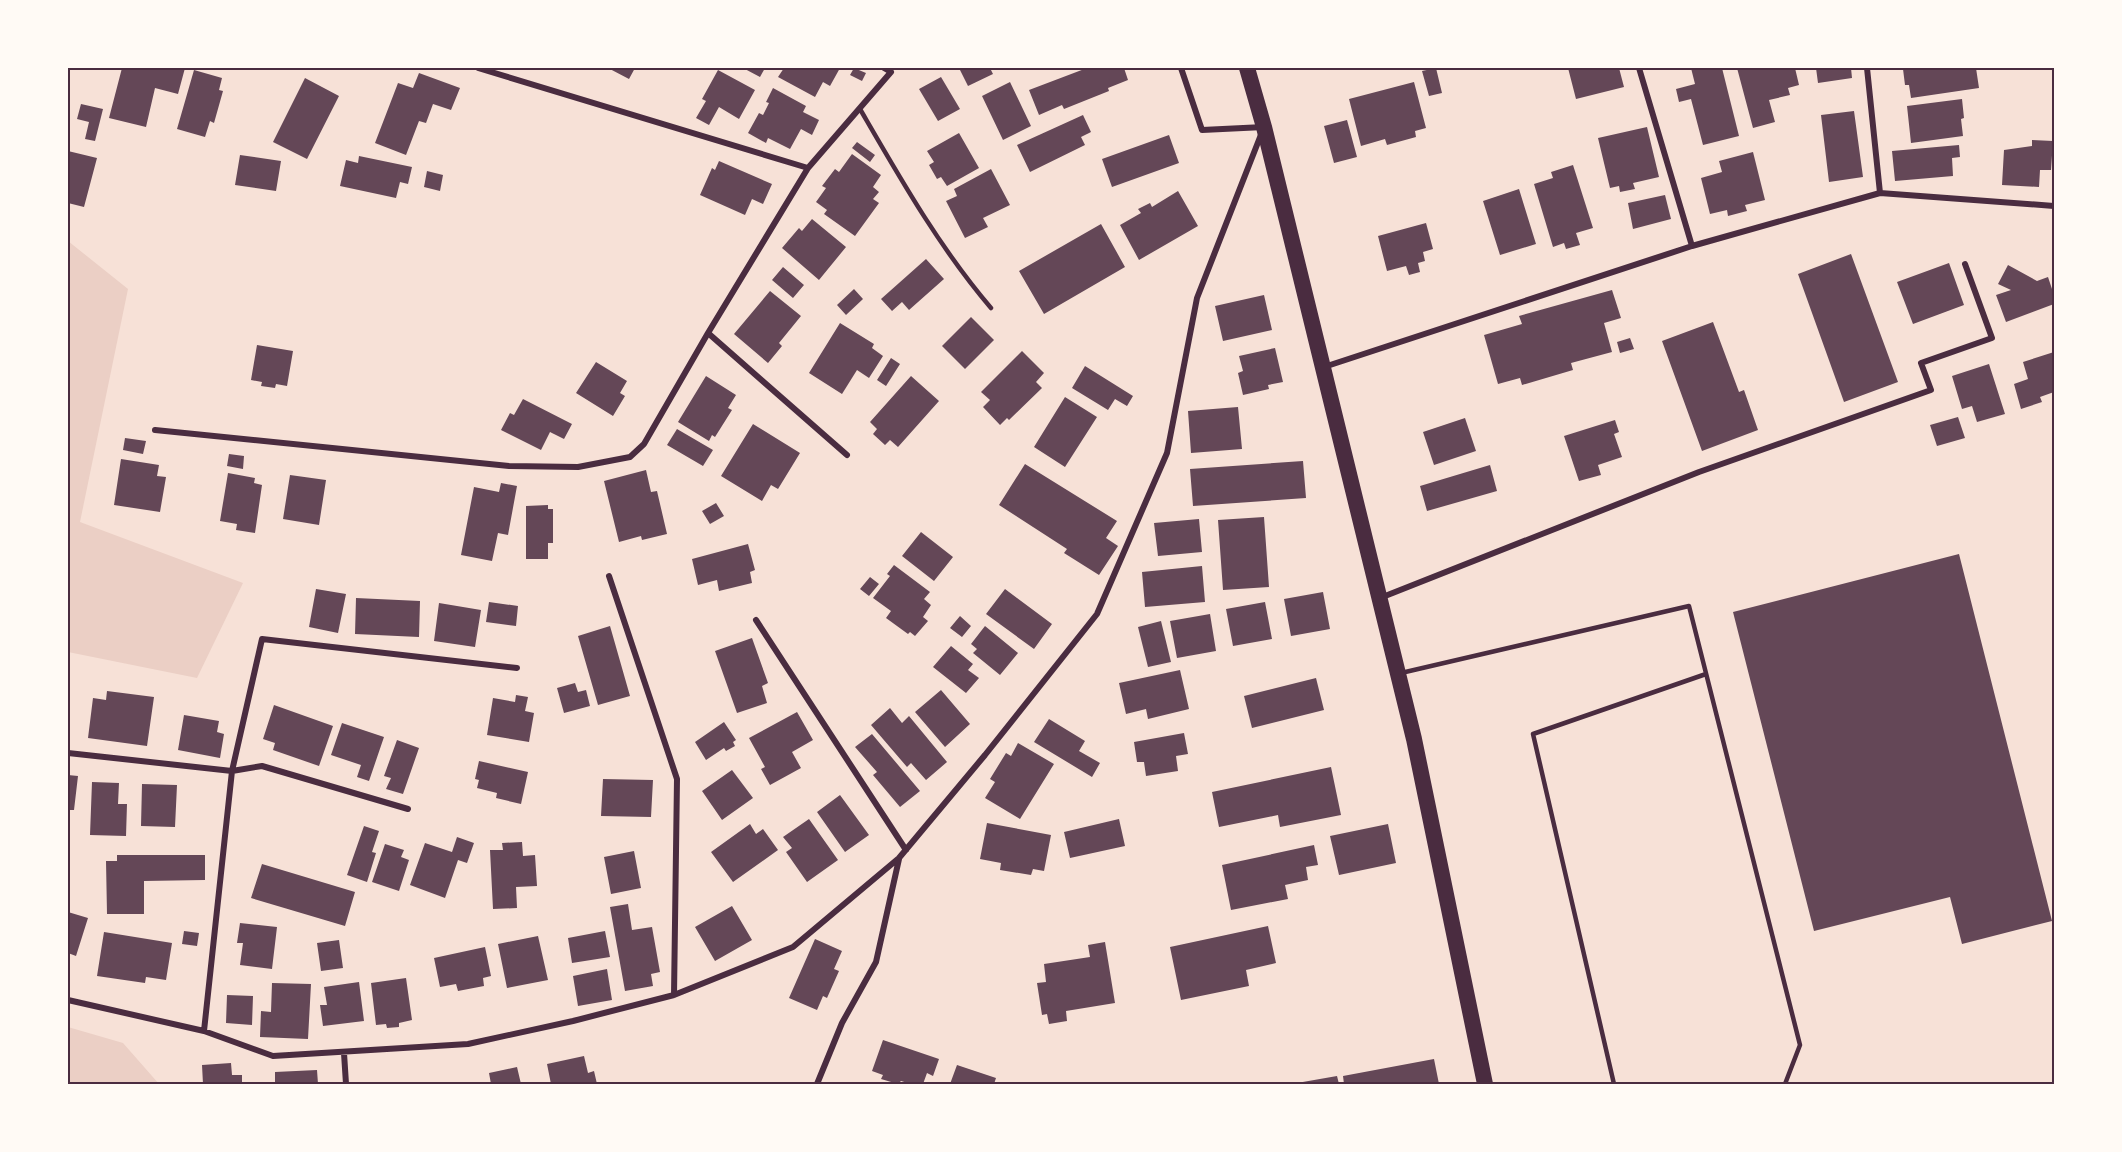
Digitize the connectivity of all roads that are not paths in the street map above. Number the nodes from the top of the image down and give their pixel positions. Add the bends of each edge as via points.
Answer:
1 (478, 68) edge
2 (884, 68) edge
3 (897, 68) edge
4 (1181, 68) edge
5 (1247, 68) edge
6 (1639, 68) edge
7 (1867, 68) edge
8 (891, 72) junction
9 (860, 109) junction
10 (1264, 127) junction
11 (808, 168) junction
12 (1880, 193) junction
13 (2055, 206) edge
14 (1692, 246) junction
15 (1965, 264) dead end
16 (991, 308) dead end
17 (708, 333) junction
18 (1323, 367) junction
19 (155, 430) dead end
20 (847, 455) dead end
21 (609, 576) dead end
22 (1380, 598) junction
23 (756, 620) dead end
24 (517, 668) dead end
25 (1399, 673) junction
26 (1706, 674) junction
27 (68, 753) edge
28 (232, 771) junction
29 (408, 809) dead end
30 (906, 850) junction
31 (899, 858) junction
32 (674, 995) junction
33 (68, 1000) edge
34 (204, 1031) junction
35 (344, 1053) junction
36 (346, 1084) edge
37 (817, 1084) edge
38 (1485, 1084) edge
39 (1614, 1084) edge
40 (1785, 1084) edge

1 - 11 street
2 - 8 street
3 - 8 street
4 - 10 street via 1202,130
5 - 10 highway
6 - 14 street
7 - 12 street
8 - 9 street
9 - 11 street
9 - 16 lane via 914,202 962,274
10 - 18 highway
10 - 30 street via 1197,298 1167,453 1097,614
11 - 17 street
12 - 13 street
12 - 14 street
14 - 18 street
15 - 22 street via 1992,338 1921,363 1931,390 1699,472
17 - 19 street via 644,444 630,457 578,467 509,466
17 - 20 street
18 - 22 highway
21 - 32 street via 677,779
22 - 25 highway
23 - 30 street
24 - 28 street via 262,639
25 - 26 lane via 1689,606
25 - 38 highway
26 - 39 lane via 1533,734
26 - 40 lane via 1800,1045
27 - 28 street
28 - 29 street via 262,766
28 - 34 street
30 - 31 street
31 - 32 street via 793,947
31 - 37 street via 876,962 842,1023
32 - 35 street via 468,1044
33 - 34 street
34 - 35 street via 273,1056
35 - 36 street

